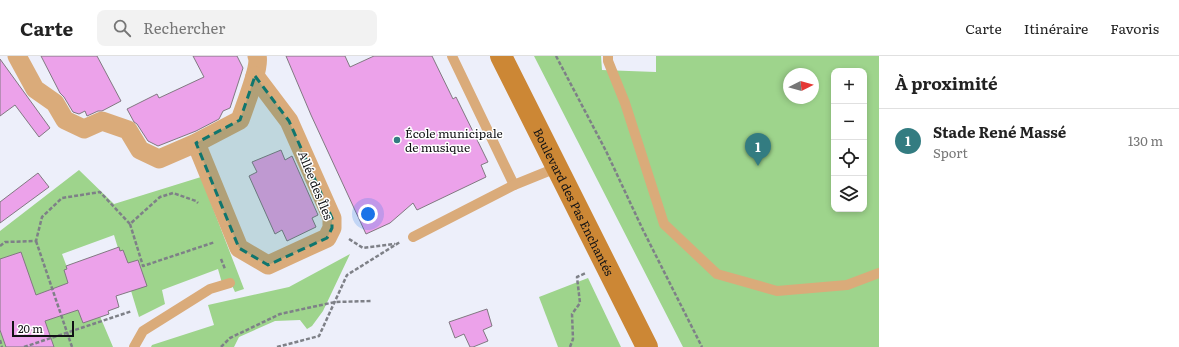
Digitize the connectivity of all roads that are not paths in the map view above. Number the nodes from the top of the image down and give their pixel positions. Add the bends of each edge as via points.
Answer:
1 (17, 56) edge
2 (257, 56) edge
3 (452, 56) edge
4 (501, 56) edge
5 (608, 56) edge
6 (255, 76) junction
7 (196, 143) junction
8 (556, 168) junction
9 (514, 185) junction
10 (413, 237) road end
11 (879, 273) edge
12 (230, 283) road end
13 (134, 347) edge
14 (646, 347) edge

1 - 7 street via 35,89 55,103 65,120 84,129 102,122 128,130 140,150 159,159
2 - 6 street
3 - 9 lane
4 - 8 main road, Boulevard des Pas Enchantés
5 - 11 lane via 664,224 717,274 778,291 847,284
6 - 7 street via 240,120
6 - 7 street, Allée des Îles via 289,122 332,218 328,238 268,265 239,248
8 - 9 lane
8 - 14 main road, Boulevard des Pas Enchantés
9 - 10 lane
12 - 13 lane via 210,289 143,330

